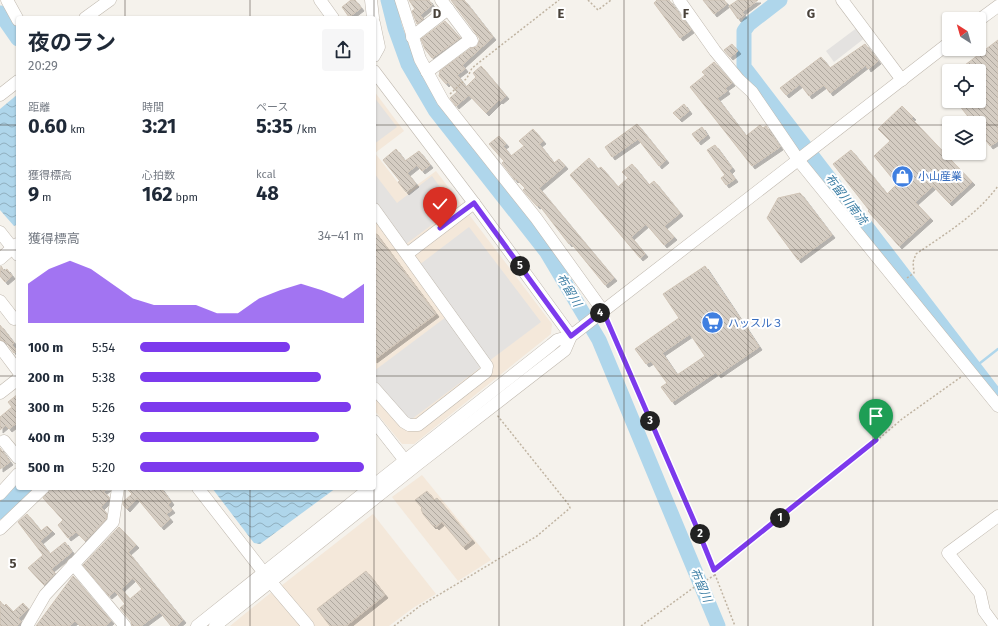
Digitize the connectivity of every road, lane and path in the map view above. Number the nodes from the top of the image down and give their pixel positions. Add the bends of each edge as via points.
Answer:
1 (7, 0) edge
2 (110, 0) edge
3 (320, 0) edge
4 (371, 0) edge
5 (401, 0) edge
6 (559, 0) edge
7 (588, 0) edge
8 (611, 0) edge
9 (679, 0) edge
10 (842, 0) edge
11 (444, 4) edge
12 (998, 6) edge
13 (986, 15) edge
14 (16, 16) edge
15 (88, 16) edge
16 (332, 16) edge
17 (373, 16) edge
18 (376, 33) edge
19 (412, 37) junction
20 (942, 49) edge
21 (376, 52) edge
22 (427, 72) junction
23 (376, 74) edge
24 (902, 80) junction
25 (16, 83) edge
26 (0, 95) edge
27 (443, 101) junction
28 (800, 159) junction
29 (998, 186) edge
30 (474, 203) junction
31 (376, 212) edge
32 (0, 232) edge
33 (16, 249) edge
34 (407, 254) junction
35 (0, 259) edge
36 (912, 275) dead end
37 (0, 301) edge
38 (601, 313) junction
39 (14, 319) dead end
40 (573, 334) junction
41 (0, 347) edge
42 (16, 368) edge
43 (969, 372) junction
44 (16, 381) edge
45 (376, 390) edge
46 (0, 393) edge
47 (998, 406) edge
48 (490, 408) junction
49 (376, 424) edge
50 (4, 441) dead end
51 (16, 456) edge
52 (409, 465) junction
53 (16, 476) edge
54 (376, 484) edge
55 (41, 490) edge
56 (118, 490) edge
57 (200, 490) edge
58 (368, 490) edge
59 (0, 494) edge
60 (998, 516) edge
61 (0, 529) edge
62 (73, 564) junction
63 (714, 570) junction
64 (716, 575) junction
65 (267, 577) junction
66 (27, 626) edge
67 (124, 626) edge
68 (197, 626) edge
69 (215, 626) edge
70 (308, 626) edge
71 (394, 626) edge
72 (641, 626) edge
73 (735, 626) edge
74 (995, 626) edge

1 - 14 street
2 - 15 street
3 - 16 street
4 - 17 street
5 - 19 street
6 - 27 path via 472,68 467,78
7 - 8 path via 598,10
9 - 28 street via 715,51 752,92
10 - 24 street
11 - 19 street
11 - 22 street via 472,40
12 - 13 street
18 - 21 street via 379,47
19 - 22 street
20 - 24 street
22 - 27 street
23 - 30 street
24 - 28 street
25 - 26 street
27 - 38 street via 536,218
28 - 38 street
28 - 43 street
29 - 36 path via 975,212 916,254
30 - 34 street
30 - 40 street
31 - 34 street
32 - 33 street
33 - 35 street
34 - 45 street via 487,366 486,372 418,426 409,425
37 - 39 street
38 - 40 street
38 - 63 path
40 - 48 street via 565,350
40 - 52 street via 557,340
41 - 42 street
43 - 47 street
43 - 63 path via 902,419 853,461
44 - 46 street
48 - 52 street
48 - 71 path via 570,508 537,536 420,606
49 - 52 street
50 - 51 street
52 - 54 street
52 - 65 street
53 - 59 street
55 - 61 street
56 - 62 street via 113,522
57 - 65 street
58 - 65 street
60 - 74 street via 948,553 980,593 984,611
62 - 66 street via 45,595
62 - 67 street
63 - 64 path
64 - 72 path via 693,588
64 - 73 path
65 - 68 street
65 - 69 street
65 - 70 street

